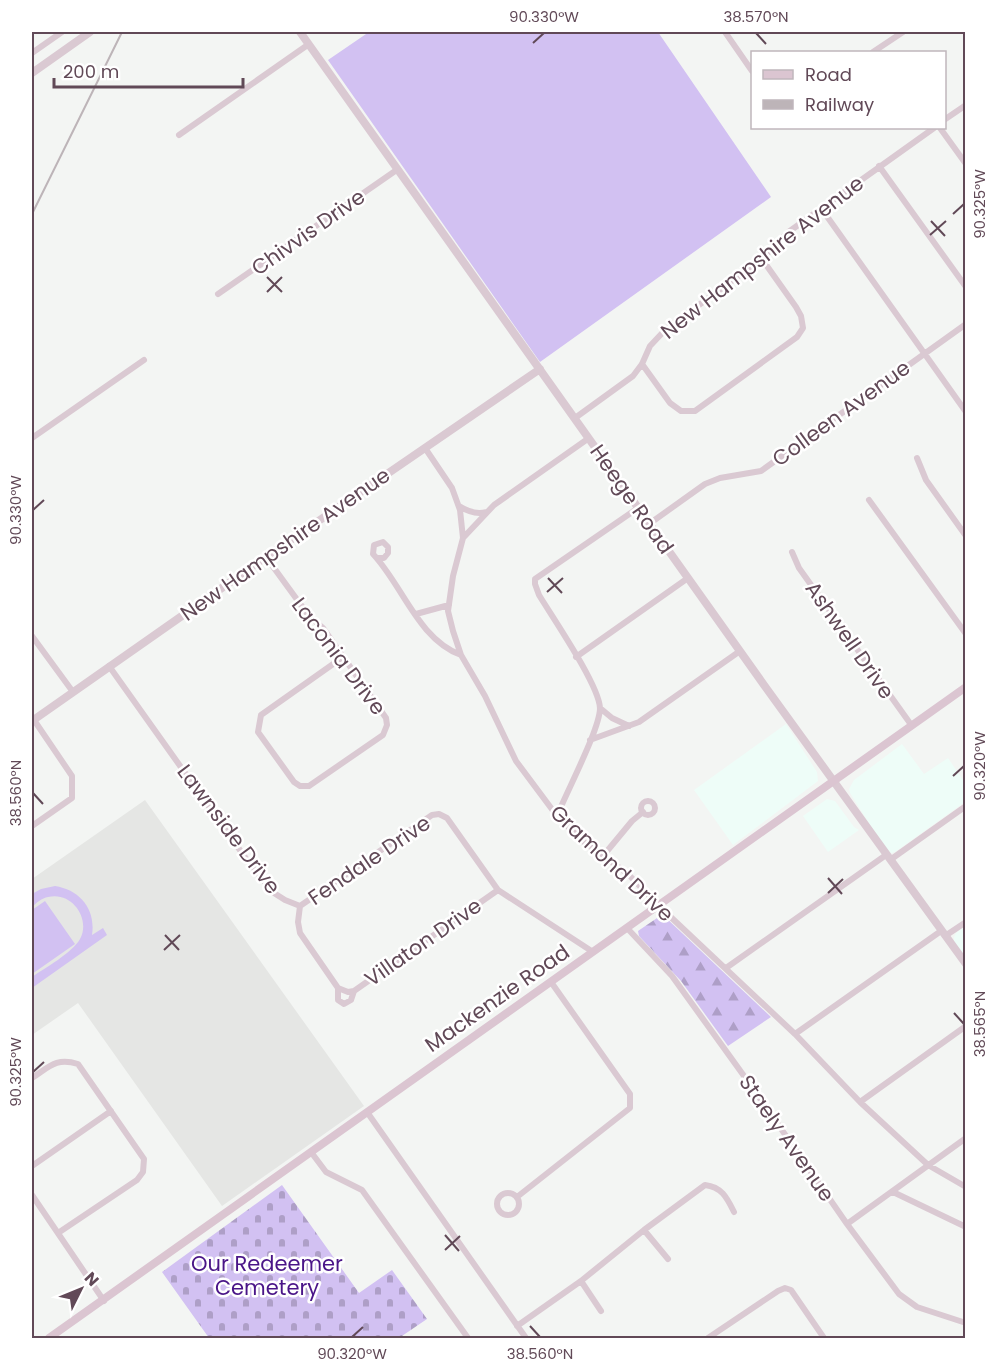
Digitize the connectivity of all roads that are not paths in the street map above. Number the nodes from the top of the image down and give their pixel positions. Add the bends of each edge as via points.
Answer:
1 (62, 32) edge
2 (90, 32) edge
3 (300, 32) edge
4 (724, 32) edge
5 (903, 32) edge
6 (309, 44) junction
7 (874, 51) edge
8 (32, 53) edge
9 (751, 68) edge
10 (32, 73) edge
11 (966, 105) edge
12 (946, 119) edge
13 (933, 129) edge
14 (941, 129) edge
15 (179, 135) dead end
16 (966, 164) edge
17 (879, 166) junction
18 (398, 169) junction
19 (821, 208) junction
20 (762, 259) junction
21 (966, 287) edge
22 (218, 294) dead end
23 (966, 324) edge
24 (924, 353) junction
25 (144, 360) dead end
26 (642, 364) junction
27 (540, 369) junction
28 (966, 412) edge
29 (575, 418) junction
30 (32, 438) edge
31 (589, 438) junction
32 (425, 448) junction
33 (917, 458) dead end
34 (869, 500) dead end
35 (459, 506) junction
36 (638, 508) junction
37 (486, 512) junction
38 (649, 524) junction
39 (966, 536) edge
40 (463, 538) junction
41 (792, 552) dead end
42 (266, 557) junction
43 (378, 558) dead end
44 (688, 578) junction
45 (449, 605) junction
46 (416, 614) junction
47 (966, 634) edge
48 (32, 636) edge
49 (740, 651) junction
50 (461, 655) junction
51 (343, 657) junction
52 (576, 657) junction
53 (109, 666) junction
54 (966, 687) edge
55 (73, 692) junction
56 (600, 708) junction
57 (33, 721) edge
58 (629, 726) junction
59 (912, 726) junction
60 (590, 740) junction
61 (834, 782) junction
62 (966, 806) edge
63 (643, 812) dead end
64 (557, 816) junction
65 (32, 826) edge
66 (603, 856) junction
67 (888, 858) junction
68 (498, 890) junction
69 (300, 906) junction
70 (659, 906) junction
71 (966, 922) edge
72 (627, 928) junction
73 (943, 933) junction
74 (593, 952) junction
75 (966, 964) edge
76 (726, 968) junction
77 (551, 982) junction
78 (338, 988) junction
79 (351, 992) junction
80 (966, 1026) edge
81 (795, 1034) junction
82 (32, 1078) edge
83 (860, 1102) junction
84 (111, 1111) junction
85 (367, 1112) junction
86 (966, 1138) edge
87 (311, 1152) junction
88 (928, 1165) junction
89 (32, 1166) edge
90 (966, 1187) edge
91 (893, 1192) junction
92 (32, 1195) edge
93 (517, 1197) dead end
94 (734, 1212) dead end
95 (847, 1224) junction
96 (966, 1227) edge
97 (644, 1230) junction
98 (58, 1233) junction
99 (668, 1259) dead end
100 (581, 1281) junction
101 (104, 1301) junction
102 (601, 1311) dead end
103 (966, 1323) edge
104 (517, 1326) junction
105 (49, 1338) edge
106 (468, 1338) edge
107 (526, 1338) edge
108 (708, 1338) edge
109 (824, 1338) edge

1 - 8 street
2 - 10 street
3 - 6 street, Heege Road
4 - 9 street
5 - 7 street
6 - 15 street
6 - 18 street, Heege Road
11 - 12 street
13 - 17 street, New Hampshire Avenue
14 - 16 street
17 - 19 street, New Hampshire Avenue
17 - 21 street
18 - 22 street, Chivvis Drive
18 - 27 street, Heege Road
19 - 20 street, New Hampshire Avenue via 787,233
19 - 24 street
20 - 26 street, New Hampshire Avenue via 666,329 650,346
20 - 26 street via 801,316 803,328 797,337 695,411 681,411 670,403
23 - 24 street, Colleen Avenue
24 - 28 street
24 - 38 street, Colleen Avenue via 761,471 705,484
25 - 30 street
26 - 29 street, New Hampshire Avenue via 633,376
27 - 29 street, Heege Road
27 - 32 street, New Hampshire Avenue
29 - 31 street, Heege Road
31 - 36 street, Heege Road
31 - 37 street
32 - 35 street, Gramond Drive via 452,488
32 - 42 street, New Hampshire Avenue
33 - 39 street via 926,480
34 - 47 street
35 - 37 street via 467,511
35 - 40 street, Gramond Drive
36 - 38 street, Heege Road
36 - 52 street via 535,579 539,595
37 - 40 street
38 - 44 street, Heege Road
40 - 45 street, Gramond Drive
41 - 59 street, Ashwell Drive via 799,568
42 - 51 street, Laconia Drive
42 - 53 street, New Hampshire Avenue
43 - 46 street
44 - 49 street, Heege Road
44 - 52 street
45 - 46 street
45 - 50 street, Gramond Drive
46 - 50 street via 440,644
48 - 55 street
49 - 58 street
49 - 61 street, Heege Road
50 - 64 street, Gramond Drive via 516,761
51 - 51 street, Laconia Drive via 387,725 383,735 309,786 300,786 258,732 261,715
52 - 56 street via 593,686
53 - 55 street, New Hampshire Avenue
53 - 69 street, Lawnside Drive via 247,860 274,893
54 - 59 main road, Mackenzie Road
55 - 57 street, New Hampshire Avenue
56 - 58 street
56 - 60 street
57 - 65 street via 72,776 73,788 72,798
58 - 60 street
59 - 61 main road, Mackenzie Road
60 - 64 street
61 - 67 street, Heege Road
61 - 70 main road, Mackenzie Road
62 - 67 street
63 - 66 street
64 - 66 street, Gramond Drive
66 - 70 street, Gramond Drive via 628,874
67 - 73 street, Heege Road
67 - 76 street
68 - 69 street, Fendale Drive via 447,818 439,814 432,815
68 - 74 street
68 - 79 street, Villaton Drive
69 - 78 street, Lawnside Drive via 300,933
70 - 72 main road, Mackenzie Road
70 - 76 street, Gramond Drive
71 - 73 street
72 - 74 main road, Mackenzie Road
72 - 95 street, Staely Avenue via 672,976
73 - 75 street, Heege Road
73 - 81 street
74 - 77 main road, Mackenzie Road
76 - 81 street, Gramond Drive
77 - 85 main road, Mackenzie Road
77 - 93 street via 630,1094 630,1108
78 - 79 street
78 - 79 street, Lawnside Drive via 338,1000 344,1004 351,1000
80 - 83 street
81 - 83 street, Gramond Drive
82 - 84 street via 54,1063 66,1060 78,1064
83 - 88 street, Gramond Drive
84 - 89 street
84 - 98 street via 144,1159 143,1172 137,1180
85 - 87 main road, Mackenzie Road
85 - 104 street
86 - 88 street
87 - 101 main road, Mackenzie Road
87 - 106 street via 326,1172 362,1190
88 - 90 street, Gramond Drive
88 - 91 street
91 - 95 street
91 - 96 street
92 - 98 street
94 - 97 street via 726,1195 705,1185
95 - 103 street, Staely Avenue via 899,1294 917,1307
97 - 99 street
97 - 100 street
98 - 101 street
100 - 102 street
100 - 104 street
101 - 105 main road, Mackenzie Road
104 - 107 street
108 - 109 street via 785,1288 791,1290

